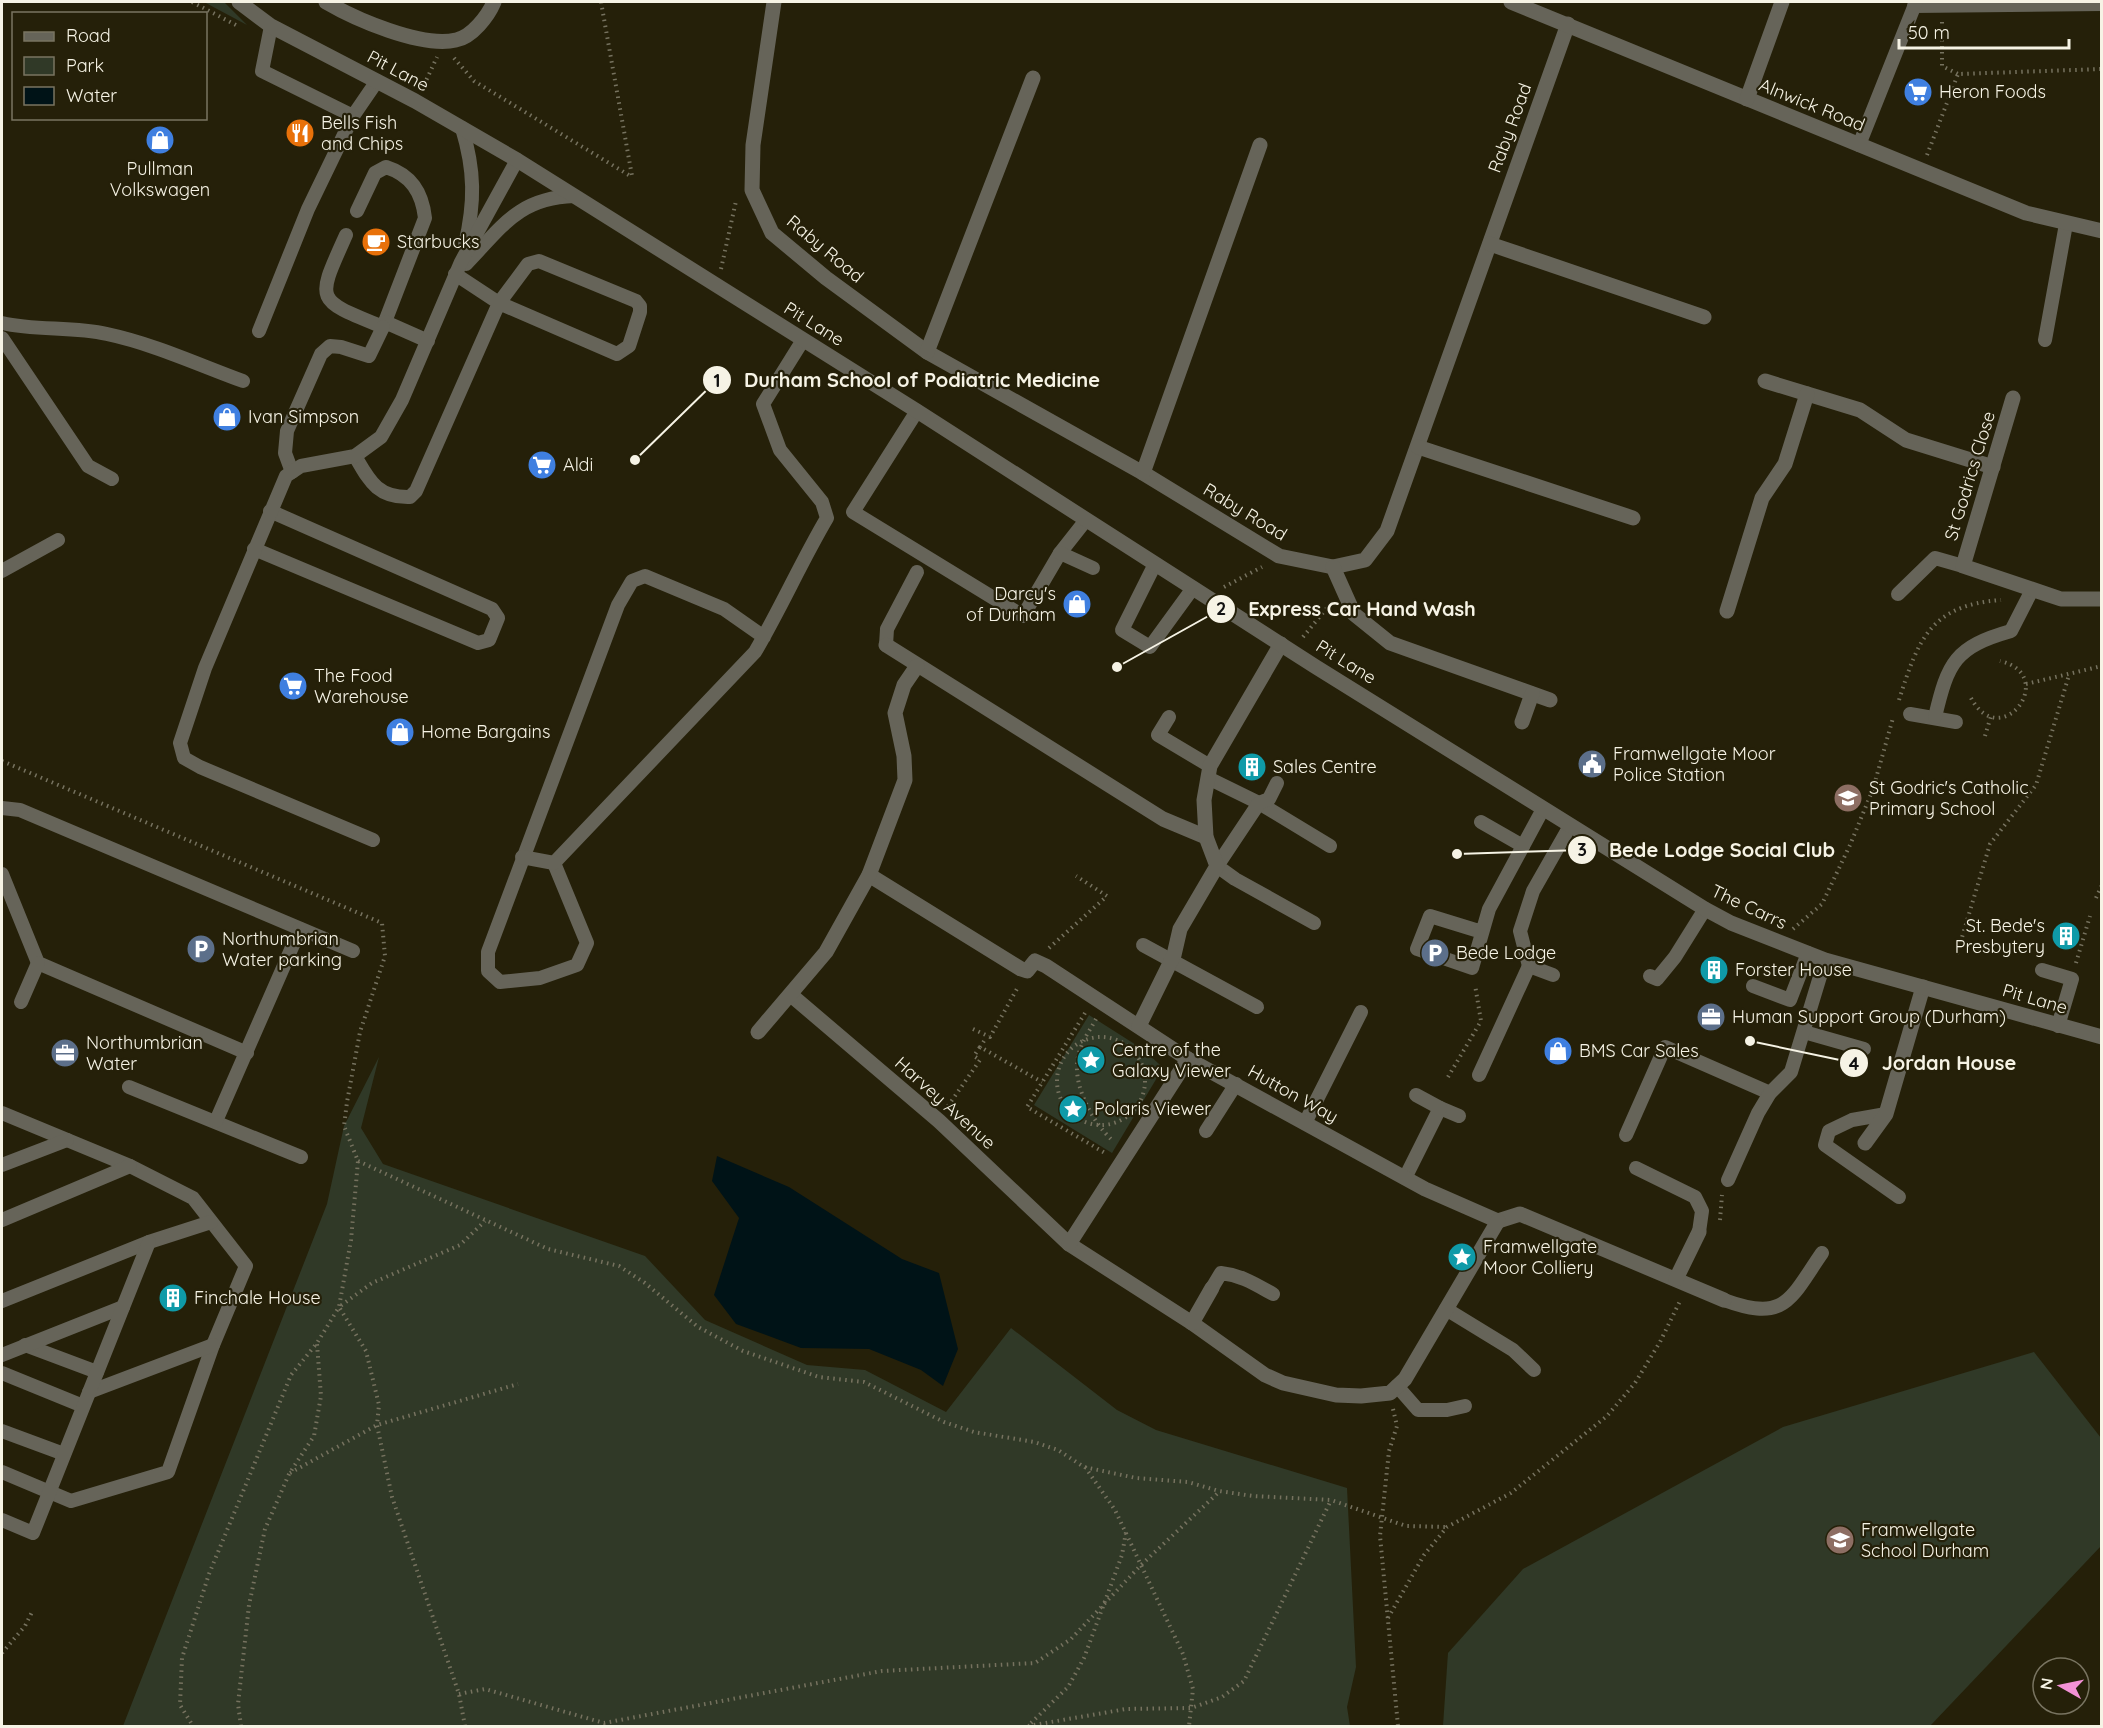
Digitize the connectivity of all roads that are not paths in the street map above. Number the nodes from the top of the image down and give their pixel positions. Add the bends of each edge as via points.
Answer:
1 (239, 2) edge
2 (326, 2) edge
3 (494, 2) edge
4 (774, 2) edge
5 (1511, 2) edge
6 (1782, 2) edge
7 (2073, 3) edge
8 (1915, 4) edge
9 (2102, 4) edge
10 (1568, 24) junction
11 (271, 26) junction
12 (1033, 78) dead end
13 (377, 81) junction
14 (1747, 99) junction
15 (353, 116) junction
16 (462, 128) junction
17 (1260, 145) dead end
18 (1859, 145) junction
19 (517, 160) junction
20 (574, 196) junction
21 (357, 211) dead end
22 (2066, 224) junction
23 (2102, 231) edge
24 (346, 235) dead end
25 (1490, 244) junction
26 (458, 269) junction
27 (499, 303) junction
28 (1704, 317) dead end
29 (2, 323) edge
30 (384, 324) junction
31 (258, 331) dead end
32 (2, 338) edge
33 (428, 340) junction
34 (803, 340) junction
35 (2044, 340) dead end
36 (927, 352) junction
37 (243, 381) dead end
38 (1765, 381) dead end
39 (1807, 394) junction
40 (2013, 398) dead end
41 (917, 411) junction
42 (1418, 447) junction
43 (355, 456) junction
44 (1993, 467) junction
45 (292, 472) junction
46 (1143, 473) junction
47 (112, 479) dead end
48 (270, 511) junction
49 (1633, 518) dead end
50 (1086, 520) junction
51 (58, 540) dead end
52 (254, 549) junction
53 (1060, 553) junction
54 (1155, 564) junction
55 (1963, 566) junction
56 (1333, 567) junction
57 (1093, 568) dead end
58 (2, 571) edge
59 (917, 572) dead end
60 (2032, 590) junction
61 (1198, 591) junction
62 (1898, 594) dead end
63 (2102, 599) edge
64 (1727, 611) dead end
65 (764, 637) junction
66 (1281, 644) junction
67 (886, 645) joint
68 (917, 666) junction
69 (1532, 694) junction
70 (1550, 700) dead end
71 (1910, 714) dead end
72 (1169, 717) dead end
73 (1935, 717) junction
74 (1522, 722) dead end
75 (1956, 722) dead end
76 (1209, 772) junction
77 (1277, 783) dead end
78 (1259, 803) junction
79 (2, 808) edge
80 (1543, 809) junction
81 (1481, 822) dead end
82 (1570, 826) junction
83 (1206, 837) junction
84 (373, 840) dead end
85 (1330, 846) dead end
86 (1523, 846) junction
87 (522, 857) junction
88 (554, 863) junction
89 (1217, 866) junction
90 (2, 874) edge
91 (869, 876) junction
92 (1705, 909) junction
93 (1314, 923) dead end
94 (300, 929) junction
95 (1482, 932) junction
96 (1143, 945) dead end
97 (353, 951) dead end
98 (1808, 953) junction
99 (1825, 960) junction
100 (1171, 961) junction
101 (38, 963) junction
102 (1529, 966) junction
103 (2042, 970) dead end
104 (1553, 975) dead end
105 (1650, 976) dead end
106 (1753, 986) dead end
107 (1923, 987) junction
108 (791, 995) junction
109 (1959, 998) joint
110 (21, 1002) dead end
111 (1257, 1007) dead end
112 (1361, 1012) dead end
113 (1139, 1026) junction
114 (2058, 1026) junction
115 (758, 1032) dead end
116 (1804, 1032) junction
117 (2102, 1037) edge
118 (1864, 1049) dead end
119 (247, 1053) junction
120 (1188, 1059) junction
121 (1479, 1075) dead end
122 (1236, 1084) junction
123 (129, 1087) dead end
124 (1770, 1093) junction
125 (1416, 1095) dead end
126 (1440, 1108) junction
127 (2, 1113) edge
128 (1886, 1114) junction
129 (1459, 1116) dead end
130 (216, 1121) junction
131 (1305, 1123) junction
132 (1206, 1131) dead end
133 (1626, 1135) dead end
134 (67, 1140) junction
135 (1865, 1143) dead end
136 (301, 1157) dead end
137 (2, 1165) edge
138 (130, 1166) junction
139 (1636, 1168) dead end
140 (1405, 1178) junction
141 (1728, 1180) road end
142 (1899, 1197) dead end
143 (2, 1220) edge
144 (1498, 1221) junction
145 (211, 1222) junction
146 (1699, 1232) joint
147 (149, 1242) junction
148 (1069, 1244) junction
149 (1822, 1253) dead end
150 (1682, 1281) junction
151 (1212, 1288) joint
152 (1273, 1294) dead end
153 (1724, 1300) joint
154 (2, 1301) edge
155 (123, 1307) junction
156 (1446, 1309) junction
157 (1192, 1323) junction
158 (25, 1345) junction
159 (213, 1345) junction
160 (2, 1355) edge
161 (1534, 1370) dead end
162 (97, 1372) junction
163 (2, 1373) edge
164 (1394, 1389) junction
165 (89, 1392) junction
166 (83, 1406) junction
167 (1465, 1406) dead end
168 (2, 1431) edge
169 (64, 1454) junction
170 (2, 1472) edge
171 (49, 1493) junction
172 (2, 1520) edge

1 - 11 street, Pit Lane
2 - 3 street via 352,17 440,42 458,40 473,31
4 - 36 street, Raby Road via 753,145 752,190 772,233
5 - 10 street, Alnwick Road
6 - 14 street
7 - 8 lane
7 - 9 lane
8 - 18 lane
10 - 14 street, Alnwick Road
10 - 25 street, Raby Road
11 - 13 street, Pit Lane
11 - 15 lane via 262,71
12 - 36 street
13 - 15 lane
13 - 16 street, Pit Lane
14 - 18 street, Alnwick Road
15 - 31 lane
16 - 19 street, Pit Lane
16 - 26 lane via 473,174 471,216
17 - 46 street
18 - 22 street, Alnwick Road via 2026,213
19 - 20 street, Pit Lane
19 - 26 lane
20 - 26 lane via 547,197 518,211
20 - 34 street, Pit Lane
21 - 30 lane via 375,173 386,167 401,172 412,182 423,204 425,218
22 - 23 street, Alnwick Road
22 - 35 lane
24 - 30 lane via 325,283 326,295 341,310
25 - 28 street
25 - 42 street, Raby Road
26 - 27 lane
26 - 33 lane
27 - 27 lane via 528,264 539,261 636,301 640,312 628,346 617,354
27 - 43 lane via 416,491 410,497 400,497 373,486
29 - 37 lane via 105,333
30 - 33 lane
30 - 45 lane via 369,356 341,346 330,346 321,354 287,431 285,453
32 - 47 lane via 88,466
33 - 43 lane via 381,437
34 - 41 street, Pit Lane
34 - 65 lane via 763,404 780,450 822,502 827,518
36 - 46 street, Raby Road
38 - 39 street
39 - 44 street via 1860,410 1906,440
39 - 64 street via 1785,464 1762,498
40 - 44 street, St Godrics Close
41 - 50 street, Pit Lane
41 - 53 lane via 853,512 1023,616
42 - 49 street
42 - 56 street, Raby Road via 1387,531 1365,560
43 - 45 lane via 320,461
44 - 55 street, St Godrics Close
45 - 48 lane via 286,476
46 - 56 street, Raby Road via 1279,556
48 - 52 lane
48 - 52 lane via 492,609 498,618 489,640 478,643
50 - 53 lane
50 - 54 street, Pit Lane
51 - 58 lane
52 - 84 lane via 205,668 180,743 184,758
53 - 57 lane
54 - 61 street, Pit Lane
54 - 61 lane via 1122,630 1150,647
55 - 60 street, St Godrics Close
55 - 62 lane via 1935,558
56 - 69 street via 1354,614 1390,643
59 - 67 lane via 886,628
60 - 63 street, St Godrics Close via 2061,598
60 - 73 lane via 2011,631 1981,640 1957,656 1942,687
61 - 66 street, Pit Lane
65 - 87 lane via 724,609 645,576 632,581 618,606
65 - 88 lane via 755,652
66 - 76 street
66 - 80 street, Pit Lane
67 - 68 street
68 - 83 street via 1163,819
68 - 91 street via 904,685 895,713 905,780
69 - 70 street
69 - 74 street
71 - 73 lane
72 - 76 lane via 1158,735
73 - 75 lane
76 - 78 lane
76 - 83 street via 1204,800
77 - 78 lane via 1269,799
78 - 85 lane
78 - 89 lane
79 - 94 lane via 20,810
80 - 82 street, The Carrs
80 - 86 lane
81 - 86 lane
82 - 92 street, The Carrs
82 - 102 lane via 1533,891 1520,931
83 - 89 street
86 - 95 lane via 1489,909
87 - 88 lane
87 - 88 lane via 488,952 488,971 500,982 540,978 577,965 587,943
89 - 93 lane
89 - 100 street via 1180,929
90 - 101 lane
91 - 108 street via 826,952
91 - 113 street via 1021,969 1031,966 1082,988
92 - 98 street, The Carrs
92 - 105 lane via 1657,979
94 - 97 lane
94 - 119 lane
95 - 95 lane via 1430,916 1417,949 1472,968
96 - 100 lane
98 - 99 street, The Carrs
98 - 106 lane via 1790,1000
99 - 107 street, The Carrs
99 - 116 lane
100 - 111 lane
100 - 113 street
101 - 110 lane
101 - 119 lane
102 - 104 lane
102 - 121 lane
103 - 114 lane via 2072,978
107 - 109 street, The Carrs
107 - 128 street
108 - 115 street
108 - 148 street, Harvey Avenue via 939,1121
109 - 114 street, Pit Lane
112 - 131 lane
113 - 120 street, Hutton Way
114 - 117 street, Pit Lane
116 - 118 lane
116 - 124 lane via 1791,1072
119 - 130 lane
120 - 122 street, Hutton Way
120 - 148 street
122 - 131 street, Hutton Way
122 - 132 lane
123 - 130 lane
124 - 133 lane via 1665,1047
124 - 141 lane
125 - 126 lane
126 - 129 lane
126 - 140 lane
127 - 134 lane
128 - 135 street
128 - 142 lane via 1852,1120 1829,1131 1825,1145
130 - 136 lane
131 - 140 street, Hutton Way
134 - 137 lane
134 - 138 lane
138 - 143 lane
138 - 145 lane via 193,1198
139 - 146 lane via 1695,1197 1702,1211
140 - 144 street, Hutton Way
144 - 150 street via 1520,1214
144 - 156 street
145 - 147 lane
145 - 159 lane via 246,1266
146 - 150 street
147 - 154 lane
147 - 155 lane
148 - 157 street, Harvey Avenue
149 - 153 lane via 1788,1302 1750,1310
150 - 153 street
151 - 152 lane via 1221,1274 1233,1275
151 - 157 street
155 - 158 lane
155 - 162 lane
156 - 161 lane via 1514,1350
156 - 164 street via 1405,1379
157 - 164 street, Harvey Avenue via 1264,1375 1283,1383 1336,1395 1361,1396
158 - 160 lane
158 - 162 lane
159 - 165 lane
159 - 171 lane via 168,1472 71,1501
162 - 165 lane
163 - 166 lane
164 - 167 lane via 1418,1410
165 - 166 lane
166 - 169 lane
168 - 169 lane
169 - 171 lane
170 - 171 lane
171 - 172 lane via 33,1533

